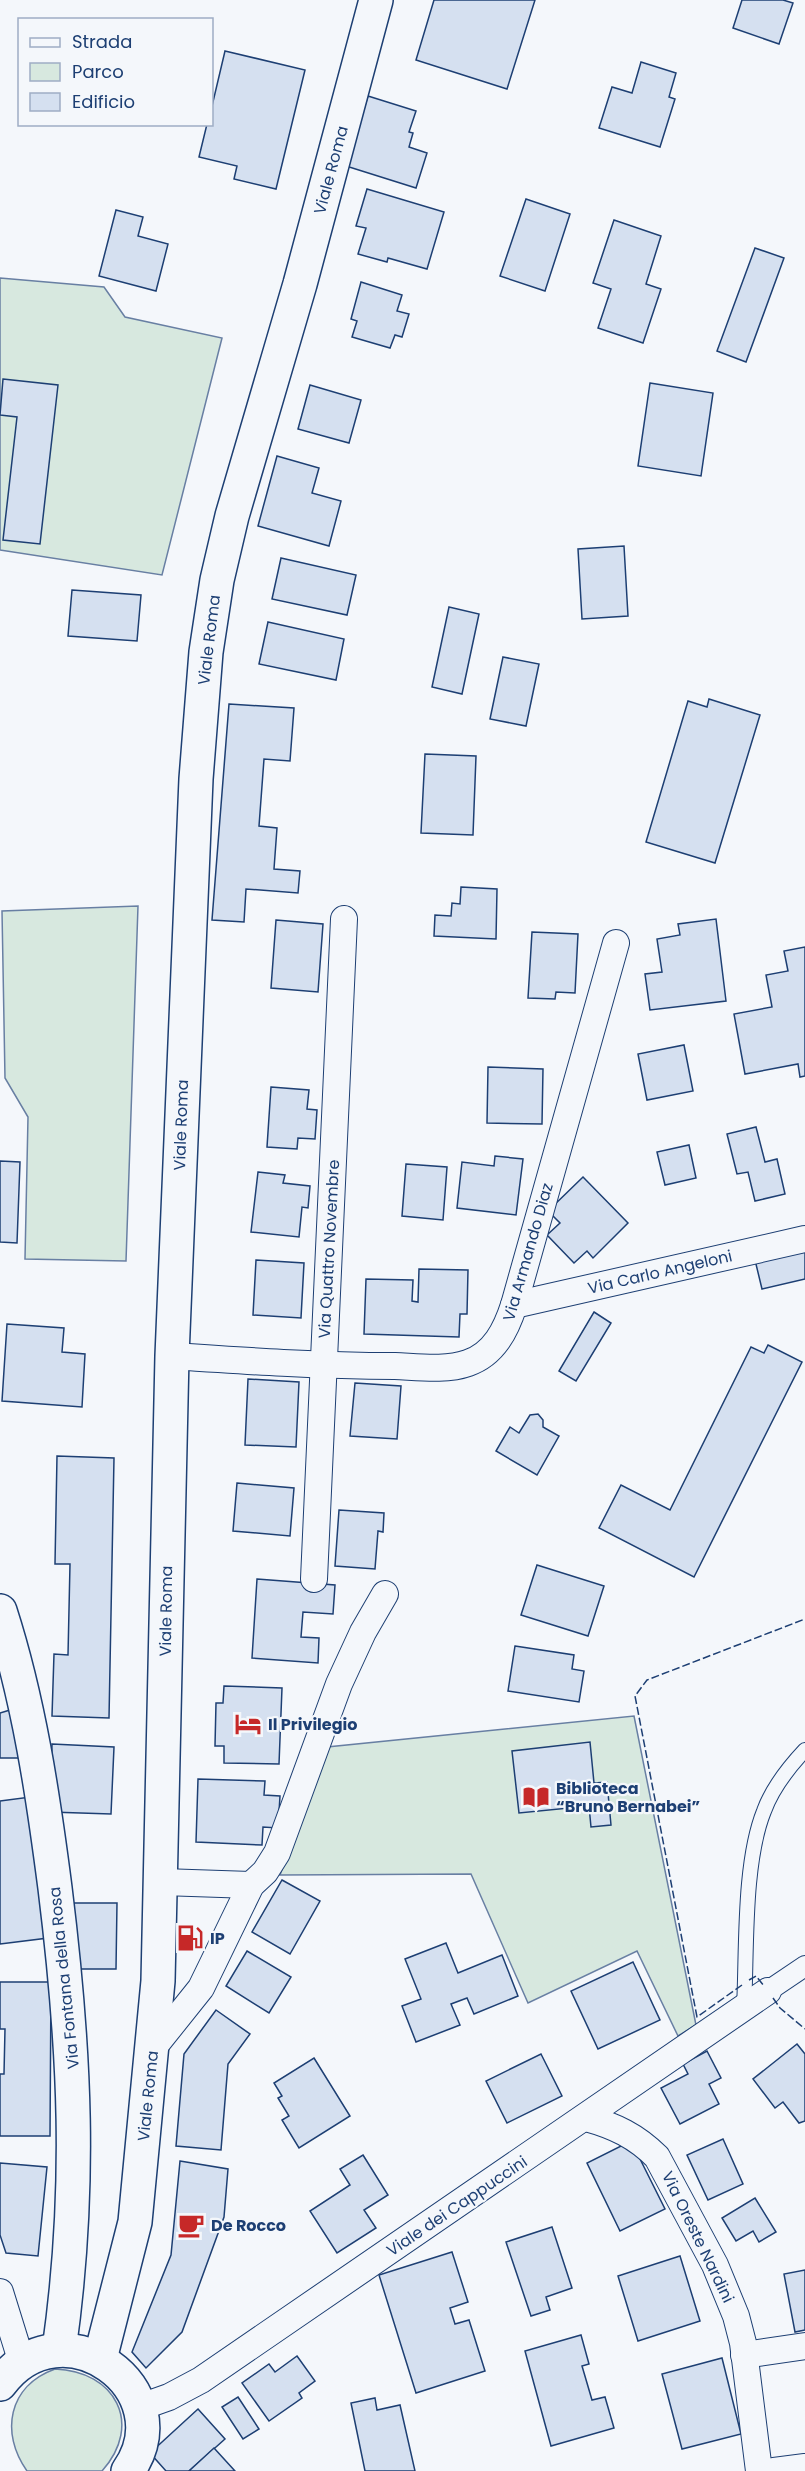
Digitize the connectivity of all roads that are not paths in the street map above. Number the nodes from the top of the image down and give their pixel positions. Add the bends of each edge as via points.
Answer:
1 (376, 0) edge
2 (344, 918) dead end
3 (616, 943) dead end
4 (805, 1239) edge
5 (514, 1305) junction
6 (171, 1356) junction
7 (324, 1366) junction
8 (314, 1579) dead end
9 (385, 1594) dead end
10 (0, 1611) edge
11 (805, 1750) edge
12 (162, 1882) junction
13 (251, 1885) junction
14 (805, 1966) edge
15 (768, 1991) joint
16 (744, 2008) junction
17 (153, 2048) junction
18 (586, 2118) junction
19 (0, 2292) edge
20 (805, 2346) edge
21 (77, 2353) junction
22 (744, 2355) junction
23 (7, 2369) edge
24 (138, 2408) junction
25 (805, 2467) edge
26 (130, 2470) edge
27 (759, 2471) edge
28 (774, 2471) edge

1 - 6 main road, Viale Roma via 300,284 232,516 212,616 196,779
2 - 7 street, Via Quattro Novembre
3 - 5 street, Via Armando Diaz
4 - 5 street, Via Carlo Angeloni
5 - 7 street, Via Armando Diaz via 494,1346 469,1363 440,1367
6 - 7 street, Via Armando Diaz
6 - 12 main road, Viale Roma
7 - 8 street, Via Quattro Novembre
9 - 13 street via 339,1684 277,1853
10 - 21 main road, Via Fontana della Rosa via 27,1714 46,1813 71,2034 75,2124 69,2276
11 - 16 lane via 771,1797 756,1836
12 - 13 street
12 - 17 main road, Viale Roma
13 - 17 street via 201,1988
14 - 15 street
15 - 16 street, Viale dei Cappuccini
16 - 18 street, Viale dei Cappuccini
17 - 21 main road, Viale Roma via 137,2207 124,2271
18 - 22 street, Via Oreste Nardini via 637,2138 664,2166 726,2288
18 - 24 street, Viale dei Cappuccini via 201,2380
19 - 23 street
20 - 22 street
21 - 23 main road via 40,2354
21 - 24 main road via 124,2380
22 - 27 street, Via Oreste Nardini
24 - 26 main road via 140,2439
25 - 28 street

